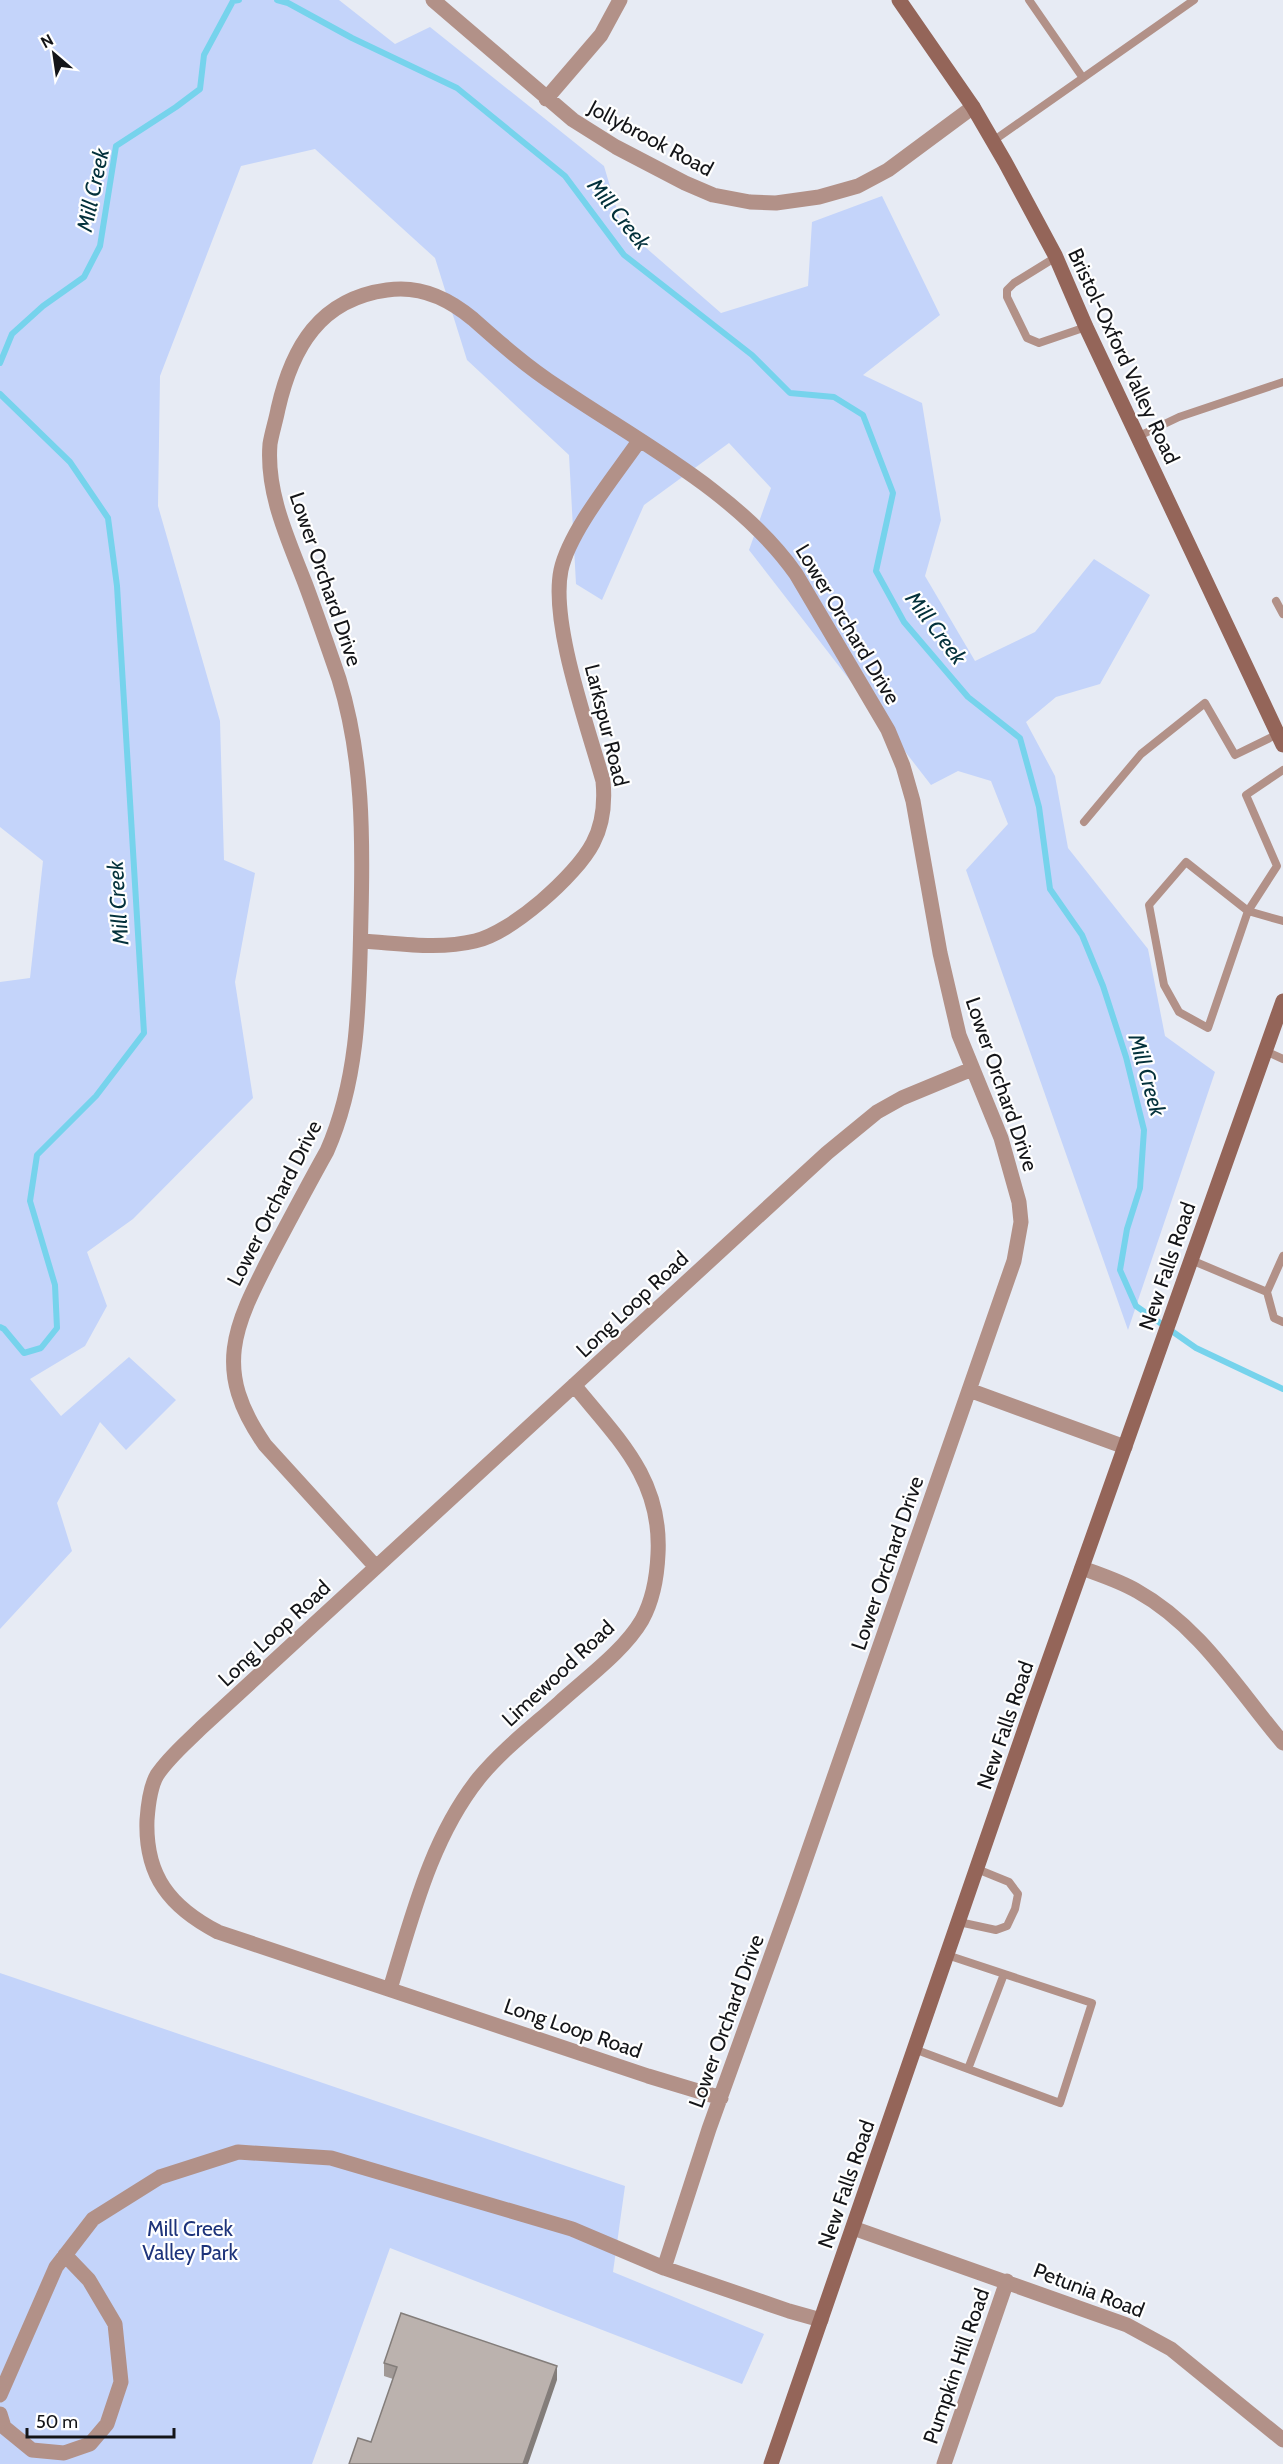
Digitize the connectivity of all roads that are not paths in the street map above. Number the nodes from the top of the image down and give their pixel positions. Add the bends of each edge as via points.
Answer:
1 (433, 0) edge
2 (620, 0) edge
3 (899, 0) edge
4 (1029, 0) edge
5 (1194, 0) edge
6 (1083, 78) junction
7 (546, 99) junction
8 (973, 107) junction
9 (993, 141) junction
10 (1056, 258) junction
11 (1086, 327) junction
12 (1283, 382) edge
13 (1137, 437) junction
14 (639, 441) junction
15 (1276, 601) dead end
16 (1283, 614) edge
17 (1282, 742) edge
18 (1283, 770) edge
19 (1084, 822) dead end
20 (1248, 911) junction
21 (1283, 921) edge
22 (361, 941) junction
23 (1283, 1001) edge
24 (1265, 1051) junction
25 (1283, 1059) edge
26 (972, 1069) junction
27 (1283, 1256) edge
28 (1191, 1260) junction
29 (1267, 1292) junction
30 (1279, 1320) edge
31 (574, 1385) junction
32 (969, 1390) junction
33 (1125, 1447) junction
34 (376, 1567) junction
35 (1082, 1568) junction
36 (1283, 1743) edge
37 (977, 1869) junction
38 (958, 1922) junction
39 (947, 1955) junction
40 (1004, 1974) junction
41 (390, 1989) junction
42 (915, 2049) junction
43 (968, 2068) junction
44 (721, 2098) junction
45 (853, 2228) junction
46 (65, 2255) junction
47 (664, 2268) junction
48 (1007, 2281) junction
49 (821, 2320) junction
50 (0, 2395) edge
51 (0, 2414) edge
52 (1283, 2440) edge
53 (771, 2464) edge
54 (944, 2464) edge

1 - 7 street, Jollybrook Road
2 - 7 street via 602,35
3 - 8 main road, Bristol-Oxford Valley Road
4 - 6 lane
5 - 6 lane
6 - 9 lane
7 - 8 street, Jollybrook Road via 616,147 685,183 713,195 776,203 858,186 888,170
8 - 9 main road, Bristol-Oxford Valley Road
9 - 10 main road, Bristol-Oxford Valley Road
10 - 11 main road, Bristol-Oxford Valley Road
10 - 11 lane via 1014,283 1007,290 1007,297 1032,342
11 - 13 main road, Bristol-Oxford Valley Road
12 - 13 lane via 1179,417
13 - 17 main road, Bristol-Oxford Valley Road
14 - 22 street, Larkspur Road via 584,521 561,569 561,618 603,781 602,819 593,843 580,862 541,901 492,936 456,944
14 - 22 street, Lower Orchard Drive via 553,384 458,306 422,291 397,288 355,297 333,309 300,345 281,395 270,443 271,471 277,509 340,683 353,737 362,799
14 - 26 street, Lower Orchard Drive via 726,500 780,550 888,730 913,801 950,1001
15 - 16 lane
17 - 19 lane via 1235,755 1205,703 1141,754
18 - 20 lane via 1246,795 1276,866
20 - 20 lane via 1245,922 1208,1028 1179,1012 1164,985 1149,905 1186,862
20 - 21 lane
22 - 34 street, Lower Orchard Drive via 353,1062 338,1127 247,1302 235,1335 233,1360 243,1409 250,1423
23 - 24 main road, New Falls Road
24 - 25 lane
24 - 28 main road, New Falls Road
26 - 31 street, Long Loop Road via 877,1112 827,1153
26 - 32 street, Lower Orchard Drive via 1009,1162 1020,1222 1014,1262
27 - 29 lane
28 - 29 lane
28 - 33 main road, New Falls Road
29 - 30 lane
31 - 34 street, Long Loop Road
31 - 41 street, Limewood Road via 629,1452 654,1503 659,1540 653,1591 642,1620 621,1646 493,1762 460,1804 435,1854
32 - 33 street
32 - 44 street, Lower Orchard Drive
33 - 35 main road, New Falls Road
34 - 41 street, Long Loop Road via 168,1761 154,1782 147,1808 147,1839 150,1859 167,1894 203,1925
35 - 36 street via 1138,1591 1194,1634
35 - 37 main road, New Falls Road
37 - 38 main road, New Falls Road
37 - 38 lane via 1009,1882 1018,1894 1015,1909 1007,1926 996,1930
38 - 39 main road, New Falls Road
39 - 40 lane
39 - 42 main road, New Falls Road
40 - 43 lane
40 - 43 lane via 1092,2002 1060,2103
41 - 44 street, Long Loop Road
42 - 43 lane
42 - 45 main road, New Falls Road
44 - 47 street, Lower Orchard Drive
45 - 48 street, Petunia Road
45 - 49 main road, New Falls Road
46 - 47 street via 93,2219 160,2177 238,2152 331,2158 572,2229
46 - 50 street via 56,2267
46 - 51 street via 88,2280 115,2324 121,2382 107,2424 90,2444 64,2453 53,2452 32,2450 4,2427
47 - 49 street
48 - 52 street, Petunia Road via 1112,2317 1171,2349
48 - 54 street, Pumpkin Hill Road
49 - 53 main road, New Falls Road

